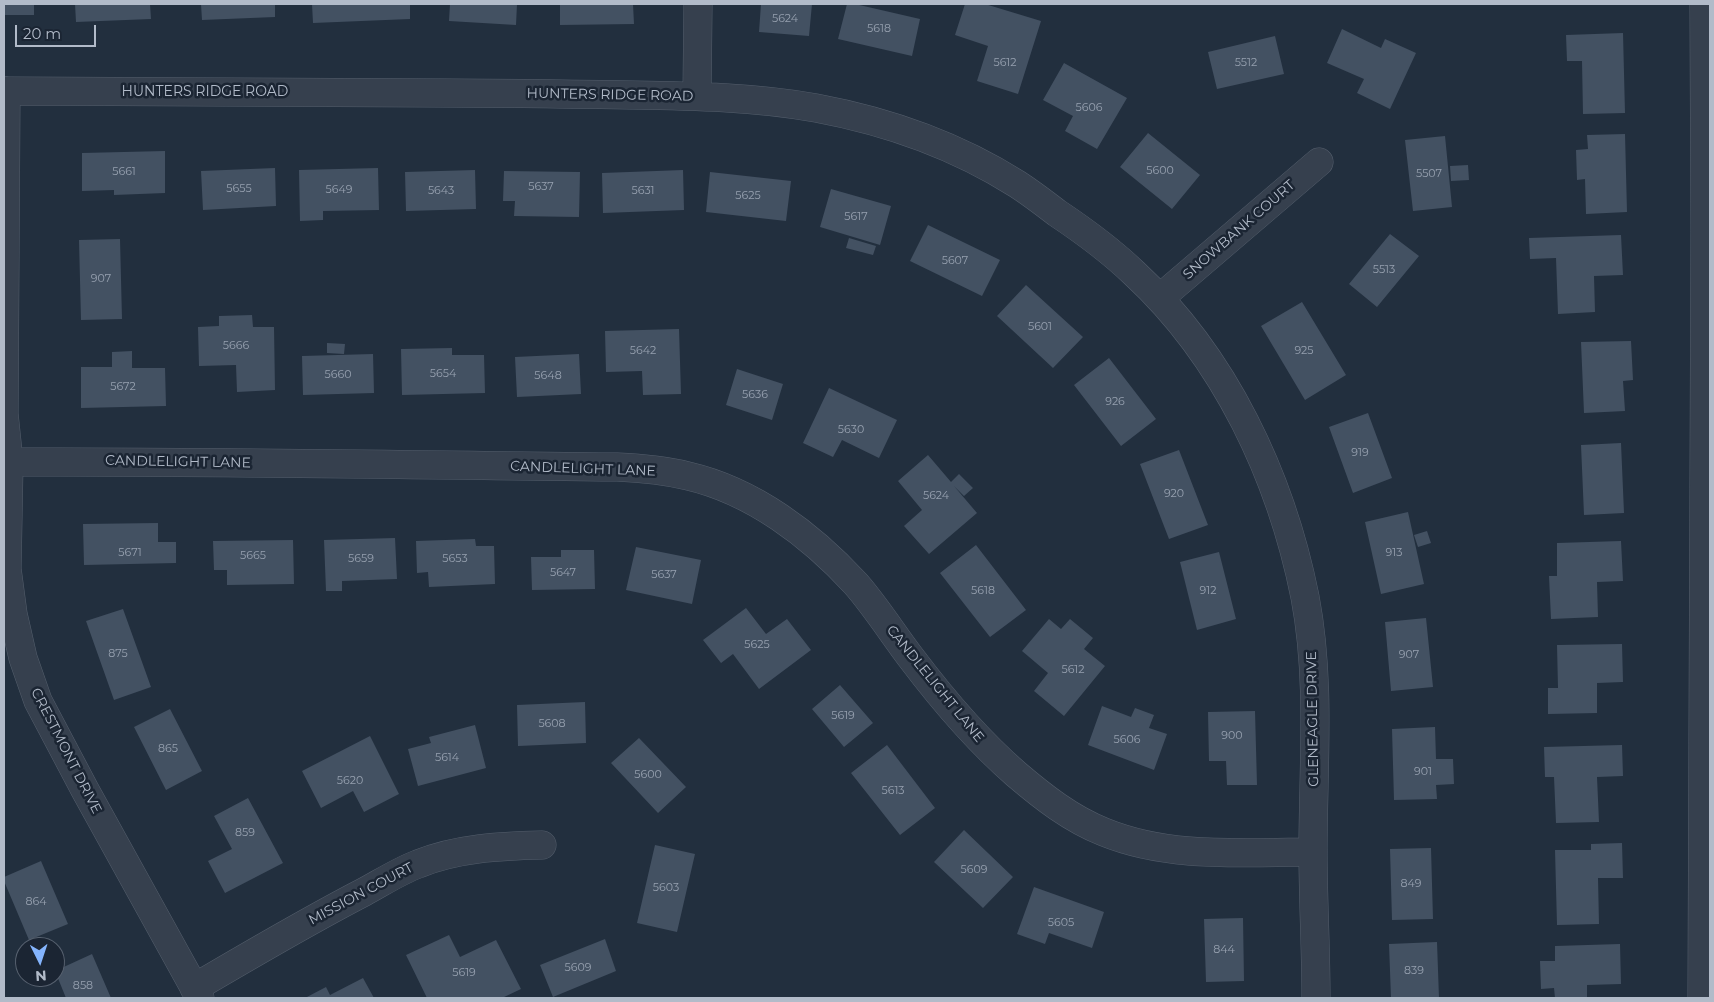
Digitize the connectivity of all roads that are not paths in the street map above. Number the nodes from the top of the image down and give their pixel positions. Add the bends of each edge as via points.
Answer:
1 (698, 4) edge
2 (1704, 4) edge
3 (5, 91) edge
4 (697, 96) junction
5 (1319, 162) dead end
6 (1160, 298) junction
7 (9, 462) junction
8 (542, 845) dead end
9 (1313, 852) junction
10 (1707, 853) edge
11 (197, 993) edge
12 (1316, 998) edge
13 (1702, 998) edge

1 - 4 street
2 - 10 street
3 - 4 street, HUNTERS RIDGE ROAD
3 - 7 street, CRESTMONT DRIVE via 4,414
4 - 6 street, HUNTERS RIDGE ROAD via 762,100 870,120 969,158 1015,183 1094,238
5 - 6 street, SNOWBANK COURT
6 - 9 street, GLENEAGLE DRIVE via 1225,385 1275,490 1291,540 1305,599 1313,658 1316,729
7 - 9 street, CANDLELIGHT LANE via 617,467 689,476 741,494 790,524 826,553 857,586 912,660 977,736 1037,792 1078,820 1106,833 1155,848 1193,852
7 - 11 street, CRESTMONT DRIVE via 7,569 12,614 38,701
8 - 11 street, MISSION COURT via 458,852 418,864 284,935
9 - 12 street, GLENEAGLE DRIVE
10 - 13 street

